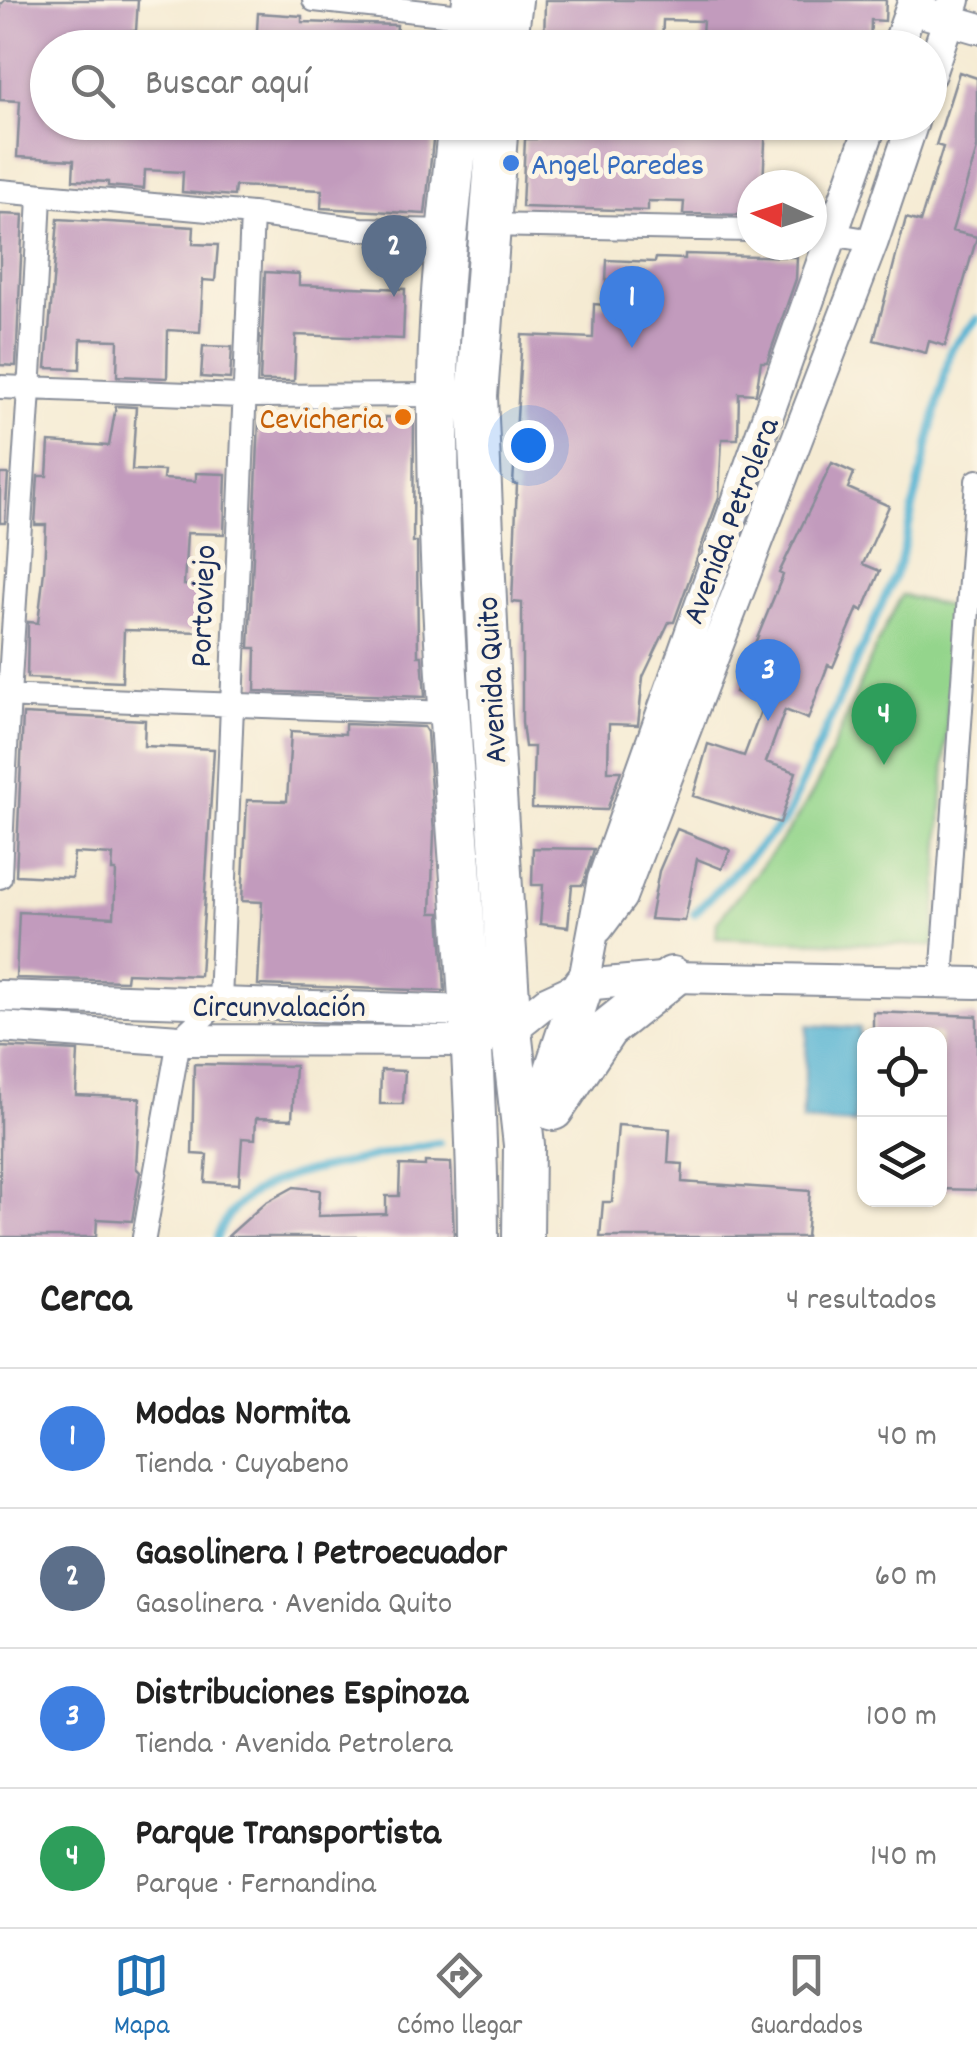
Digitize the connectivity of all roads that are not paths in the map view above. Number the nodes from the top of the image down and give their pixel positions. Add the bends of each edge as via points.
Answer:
1 (314, 0) edge
2 (912, 4) edge
3 (964, 16) edge
4 (489, 22) edge
5 (904, 30) edge
6 (947, 45) edge
7 (457, 140) edge
8 (496, 140) edge
9 (864, 140) edge
10 (907, 140) edge
11 (0, 191) edge
12 (40, 195) junction
13 (252, 214) junction
14 (827, 224) edge
15 (487, 225) junction
16 (737, 230) edge
17 (447, 231) junction
18 (827, 232) edge
19 (873, 241) junction
20 (814, 260) edge
21 (0, 387) edge
22 (32, 388) junction
23 (438, 394) junction
24 (242, 396) junction
25 (478, 396) junction
26 (977, 481) edge
27 (973, 606) edge
28 (3, 696) edge
29 (229, 706) junction
30 (449, 713) junction
31 (0, 877) edge
32 (593, 934) junction
33 (672, 977) junction
34 (942, 980) junction
35 (977, 983) edge
36 (583, 985) junction
37 (0, 996) edge
38 (220, 1001) junction
39 (523, 1010) junction
40 (470, 1026) junction
41 (0, 1027) edge
42 (179, 1040) junction
43 (553, 1110) junction
44 (524, 1144) junction
45 (144, 1237) edge
46 (478, 1237) edge
47 (523, 1237) edge

1 - 4 street
2 - 3 main road
2 - 5 main road
3 - 6 main road
7 - 17 highway, Avenida Quito
8 - 15 highway, Avenida Quito
9 - 14 main road, Avenida Petrolera
10 - 19 main road, Avenida Petrolera
11 - 12 street
12 - 13 street
12 - 22 street
13 - 17 street via 361,229
13 - 24 street, Portoviejo
15 - 16 street
15 - 25 highway, Avenida Quito
17 - 23 highway, Avenida Quito
18 - 19 street
19 - 32 main road, Avenida Petrolera via 621,898
20 - 32 main road, Avenida Petrolera via 603,879
21 - 22 street
22 - 24 street
22 - 28 street
23 - 24 street
23 - 25 street
23 - 30 highway, Avenida Quito
24 - 29 street, Portoviejo
25 - 39 highway, Avenida Quito via 491,715
26 - 27 street
27 - 34 street
28 - 29 street
28 - 31 street
29 - 30 street
29 - 38 street, Portoviejo
30 - 40 highway, Avenida Quito
32 - 36 main road, Avenida Petrolera
33 - 34 main road, Circunvalación
33 - 36 main road, Circunvalación
33 - 43 highway via 606,1030
34 - 35 main road, Circunvalación
36 - 39 main road, Circunvalación
36 - 43 highway via 554,1073
37 - 38 main road, Circunvalación
38 - 40 main road, Circunvalación
38 - 42 street
39 - 40 main road, Circunvalación
39 - 44 highway, Avenida Quito
40 - 42 main road, Circunvalación
40 - 46 highway, Avenida Quito
41 - 42 main road, Circunvalación
42 - 45 street
43 - 44 highway
44 - 47 highway, Avenida Quito

